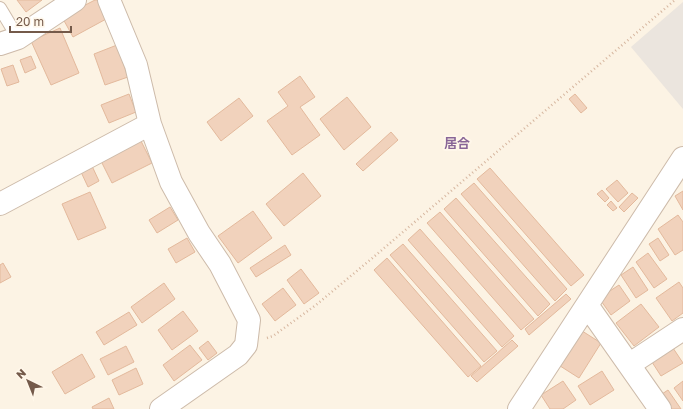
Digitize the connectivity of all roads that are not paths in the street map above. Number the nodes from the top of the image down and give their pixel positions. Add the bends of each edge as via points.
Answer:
1 (75, 0) edge
2 (109, 0) edge
3 (0, 8) edge
4 (9, 41) edge
5 (150, 124) junction
6 (683, 158) edge
7 (0, 204) edge
8 (587, 305) junction
9 (683, 329) edge
10 (630, 364) junction
11 (162, 409) edge
12 (519, 409) edge
13 (660, 409) edge

1 - 4 street
2 - 5 street via 136,65
3 - 4 lane
5 - 7 street
5 - 11 street via 171,182 199,233 220,264 249,320 246,345 238,355
6 - 8 street
8 - 10 street
8 - 12 street
9 - 10 street
10 - 13 street

